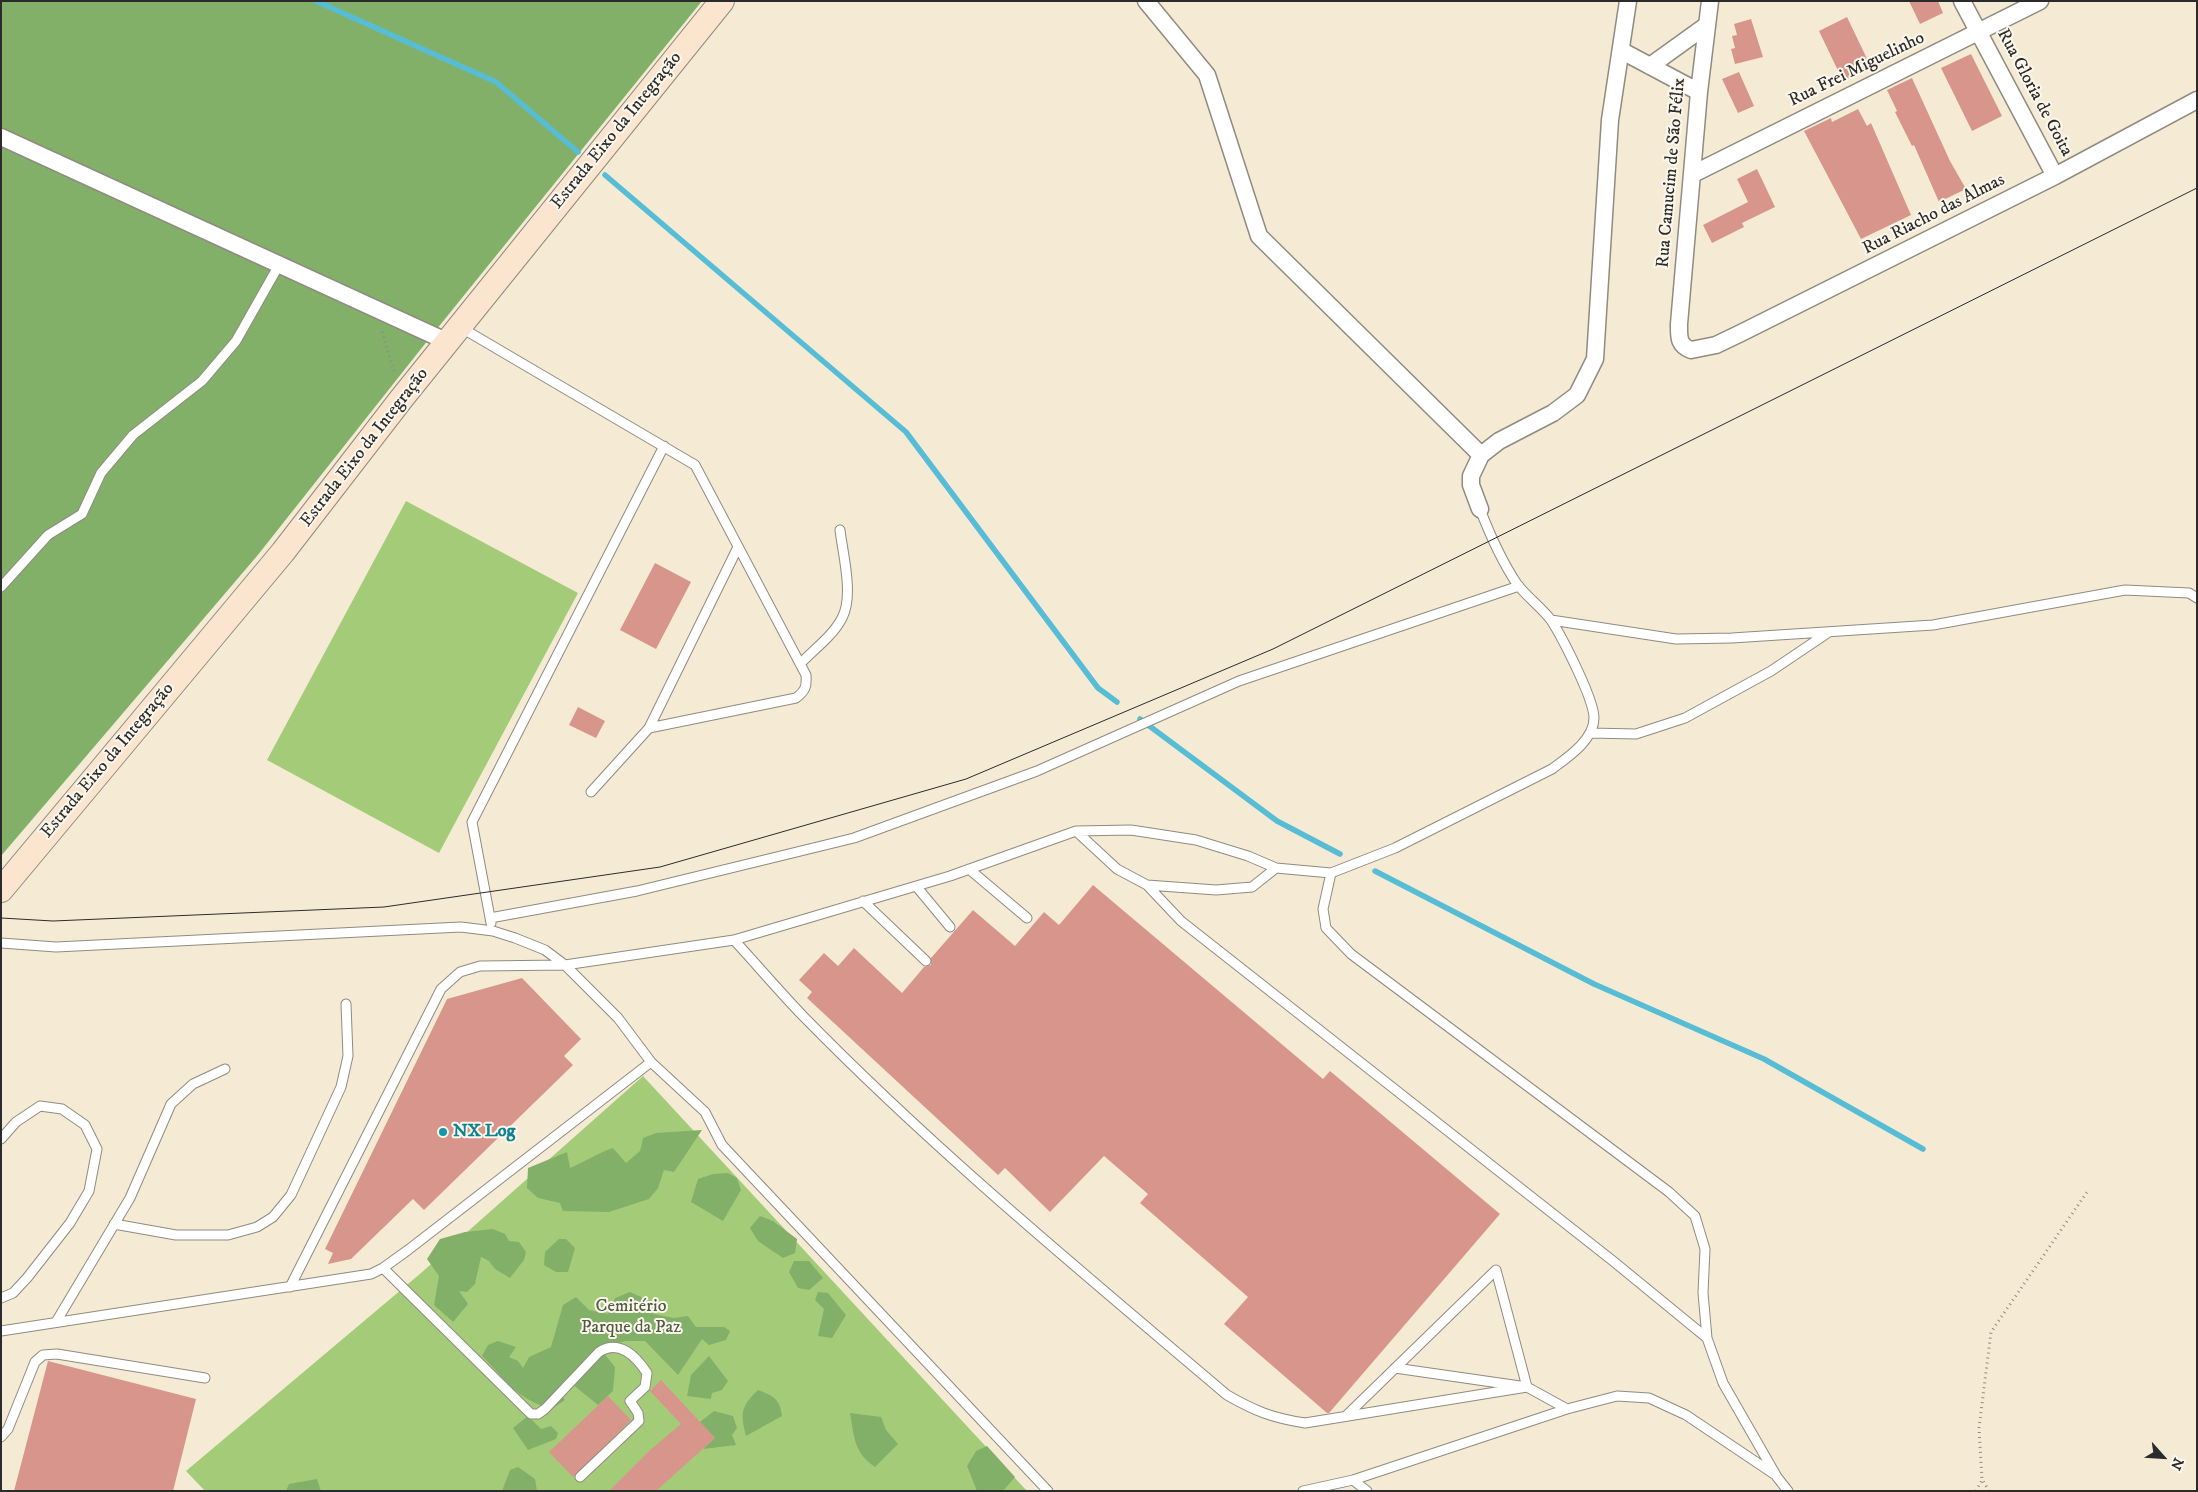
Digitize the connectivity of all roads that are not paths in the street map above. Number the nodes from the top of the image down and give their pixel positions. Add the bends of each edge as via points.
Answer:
1 (722, 1) edge
2 (1146, 1) edge
3 (1628, 1) edge
4 (1962, 1) edge
5 (2040, 1) edge
6 (1712, 3) edge
7 (1707, 25) junction
8 (1978, 32) junction
9 (1622, 51) junction
10 (1650, 66) junction
11 (1699, 92) junction
12 (2197, 100) edge
13 (1, 137) edge
14 (1693, 174) junction
15 (2055, 176) junction
16 (279, 265) junction
17 (454, 334) junction
18 (1684, 347) joint
19 (664, 446) junction
20 (1482, 455) junction
21 (1480, 509) joint
22 (840, 530) dead end
23 (738, 547) junction
24 (1519, 586) junction
25 (1, 587) edge
26 (2197, 598) edge
27 (1551, 620) junction
28 (1829, 632) junction
29 (800, 664) junction
30 (650, 728) junction
31 (1590, 733) junction
32 (591, 792) dead end
33 (1076, 831) junction
34 (1276, 868) junction
35 (969, 869) junction
36 (1331, 873) junction
37 (1147, 884) junction
38 (5, 886) edge
39 (916, 886) junction
40 (863, 901) junction
41 (490, 918) junction
42 (1027, 918) dead end
43 (950, 927) dead end
44 (493, 931) junction
45 (734, 940) junction
46 (1, 943) edge
47 (926, 962) dead end
48 (565, 965) junction
49 (346, 1004) dead end
50 (651, 1062) junction
51 (225, 1068) dead end
52 (1, 1139) edge
53 (114, 1224) junction
54 (384, 1268) junction
55 (290, 1287) junction
56 (1, 1298) edge
57 (56, 1322) junction
58 (1, 1331) edge
59 (1707, 1338) junction
60 (1395, 1368) junction
61 (205, 1378) dead end
62 (1527, 1386) junction
63 (1567, 1408) junction
64 (1347, 1415) junction
65 (1, 1437) edge
66 (580, 1477) dead end
67 (1777, 1477) junction
68 (1353, 1480) junction
69 (1048, 1491) edge
70 (1303, 1491) edge
71 (1367, 1491) edge
72 (1788, 1491) edge

1 - 17 main road, Estrada Eixo da Integração
2 - 20 street via 1207,76 1259,236
3 - 9 street
4 - 8 street, Rua Gloria de Goita
5 - 8 street, Rua Frei Miguelinho
6 - 7 street, Rua Camucim de São Félix
7 - 10 street
7 - 11 street, Rua Camucim de São Félix
8 - 14 street, Rua Frei Miguelinho
8 - 15 street, Rua Gloria de Goita
9 - 10 street
9 - 20 street via 1610,120 1595,359 1577,395 1553,414 1499,441
10 - 11 street
11 - 14 street, Rua Camucim de São Félix
12 - 15 street, Rua Riacho das Almas
13 - 16 street
14 - 18 street, Rua Camucim de São Félix via 1679,324 1679,339
15 - 18 street, Rua Riacho das Almas via 1741,333 1699,350
16 - 17 street via 372,307
16 - 25 lane via 236,341 202,381 133,435 100,473 82,514 48,535
17 - 19 lane
17 - 38 main road, Estrada Eixo da Integração via 283,552
19 - 23 lane via 695,465
19 - 41 lane via 472,822
20 - 21 street via 1471,476
21 - 24 lane via 1492,541
22 - 29 lane via 848,600 834,630
23 - 29 lane
23 - 30 lane
24 - 27 lane
24 - 41 lane via 1239,681 1037,771 854,838 637,891
26 - 28 lane via 2189,593 2125,590 1933,625
27 - 28 lane via 1676,639
27 - 31 lane via 1590,697 1594,718
28 - 31 lane via 1771,671 1685,718 1636,734
29 - 30 lane via 807,684 796,698
30 - 32 lane
31 - 36 lane via 1572,754 1529,781 1394,848
33 - 34 lane via 1131,830 1196,840
33 - 35 lane
33 - 37 lane via 1117,869
34 - 36 lane
34 - 37 lane via 1252,886 1216,890
35 - 39 lane
35 - 42 lane
36 - 59 lane via 1323,909 1326,928 1351,954 1669,1192 1695,1216 1705,1249 1703,1293
37 - 59 lane via 1181,921
39 - 40 lane
39 - 43 lane
40 - 45 lane
40 - 47 lane
41 - 44 lane
44 - 46 lane via 461,928 56,947
44 - 48 lane via 545,950
45 - 48 lane
45 - 64 lane via 802,1015 956,1162 1026,1226 1226,1394 1273,1418 1305,1423
48 - 50 lane via 618,1018
48 - 55 lane via 480,966 460,972 441,989
49 - 53 lane via 348,1056 341,1087 291,1195 273,1217 256,1227 228,1235 176,1235
50 - 54 lane
50 - 69 lane via 705,1112 722,1145
51 - 53 lane via 193,1084 171,1104 139,1179
52 - 56 lane via 16,1122 40,1106 62,1109 84,1125 97,1148 89,1191 70,1222 27,1278 13,1293
53 - 57 lane
54 - 55 lane via 359,1277
54 - 66 lane via 530,1414 545,1410 607,1347 624,1350 642,1365 647,1373 645,1387 630,1401 639,1421
55 - 57 lane
57 - 58 lane
59 - 67 lane via 1723,1383
60 - 62 lane
60 - 62 lane via 1496,1270
60 - 64 lane
61 - 65 lane via 57,1354 43,1355 35,1362 8,1429
62 - 63 lane
62 - 64 lane
63 - 67 lane via 1617,1396 1649,1398 1686,1415
63 - 68 lane
67 - 72 lane
68 - 70 lane
68 - 71 lane

